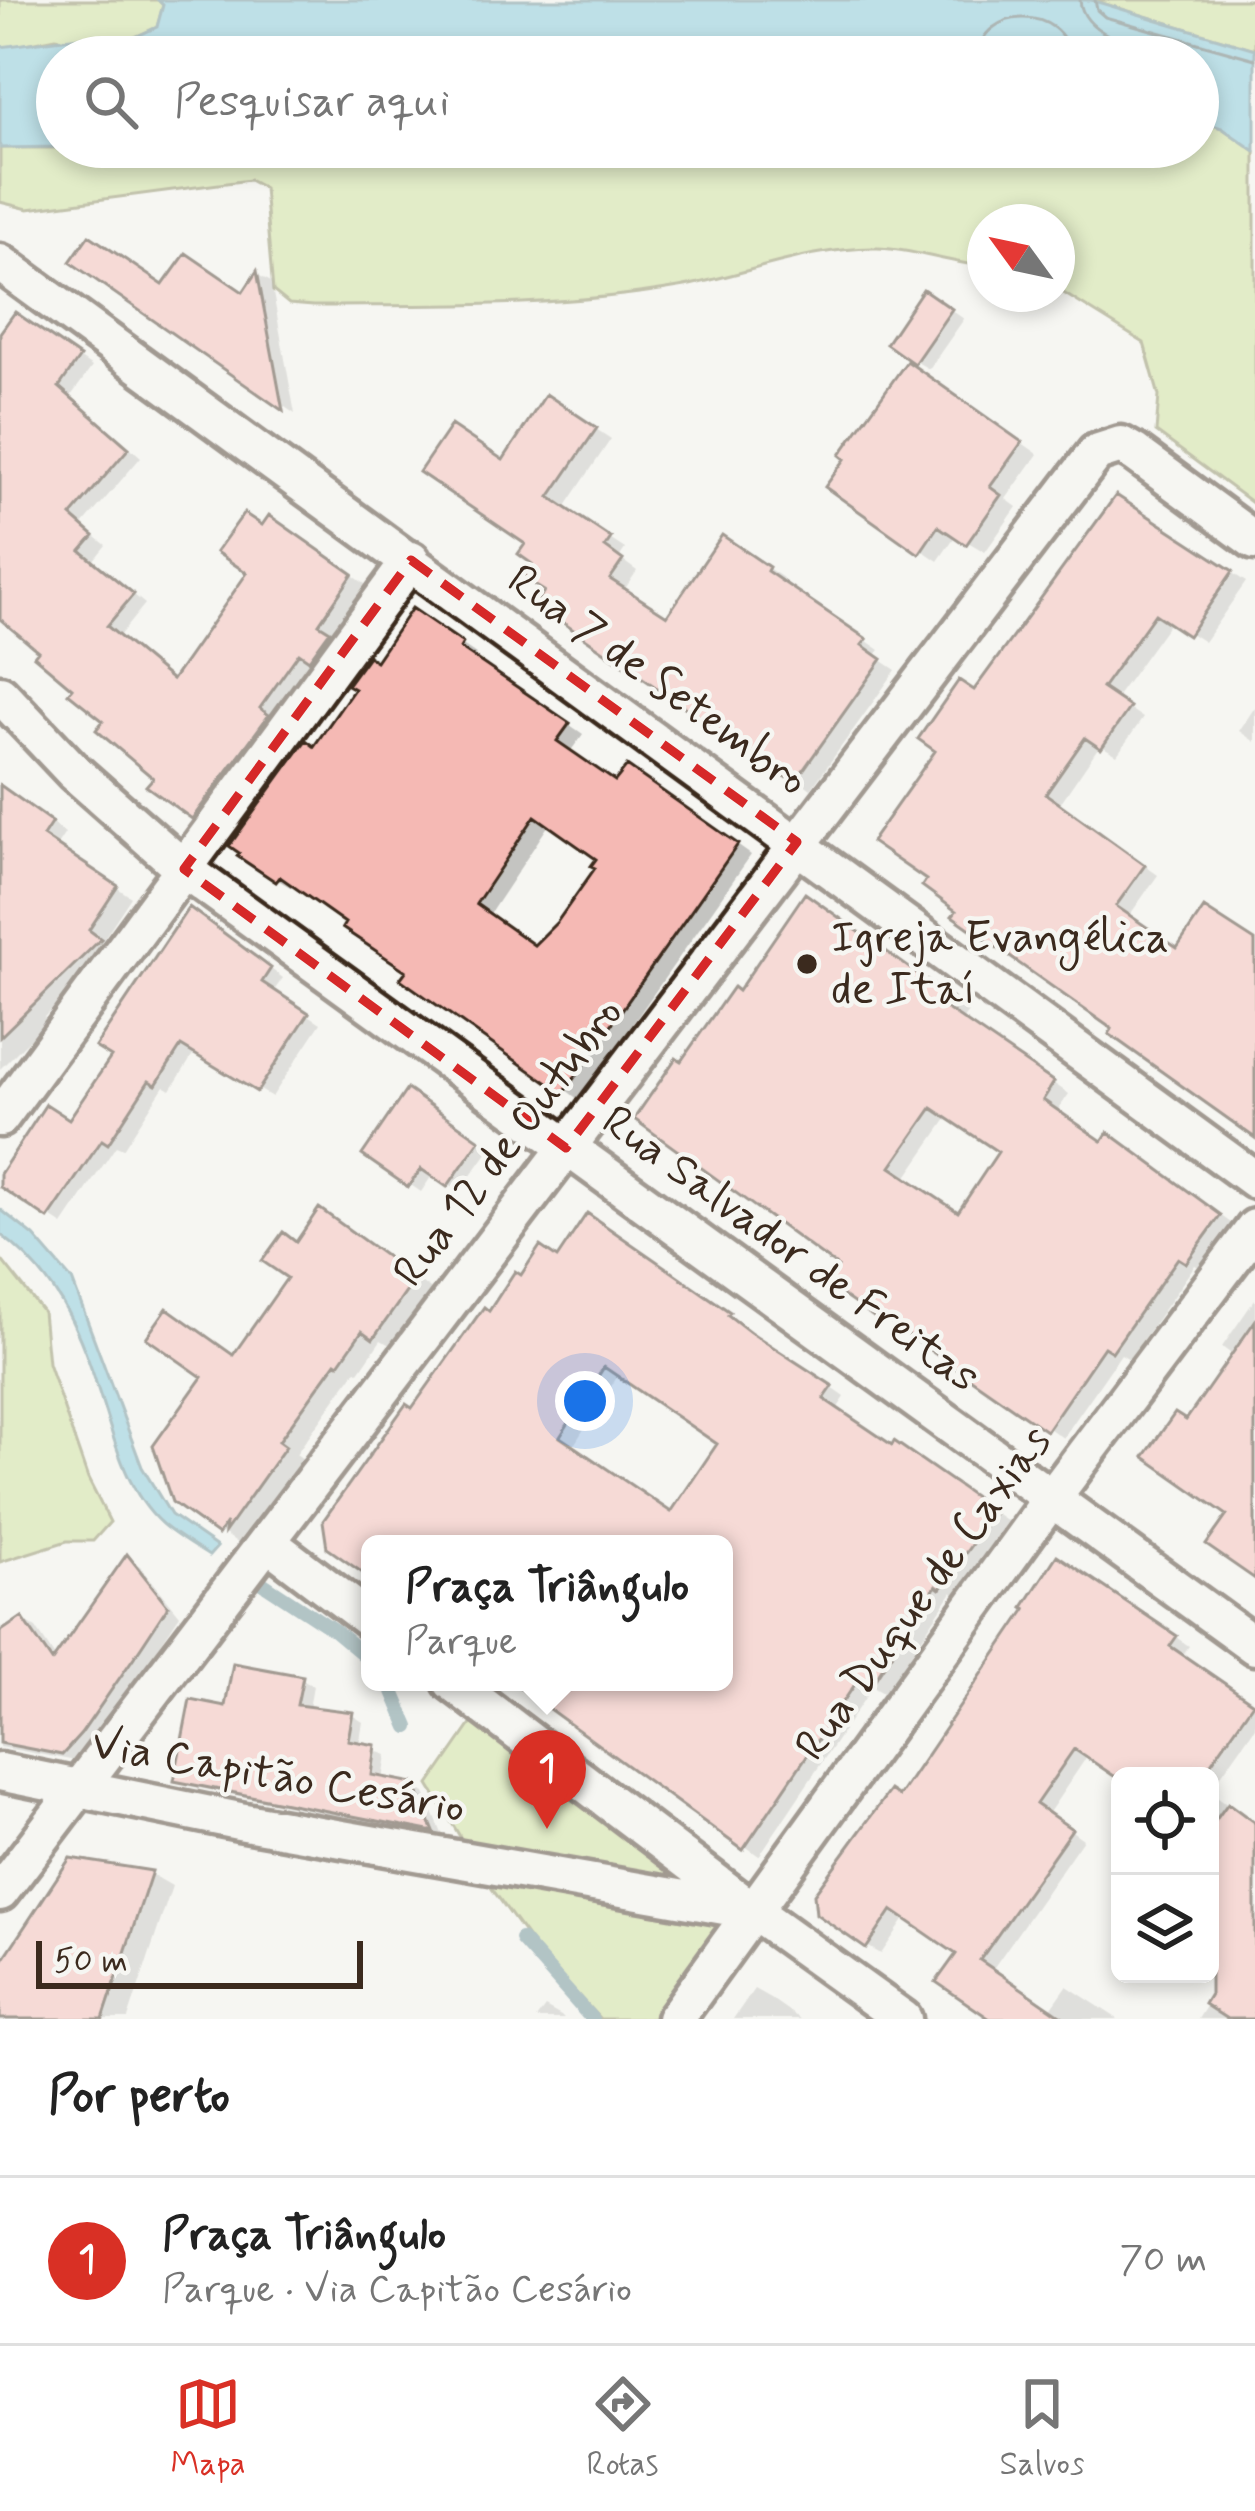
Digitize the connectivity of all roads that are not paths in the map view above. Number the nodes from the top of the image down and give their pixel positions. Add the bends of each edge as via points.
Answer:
1 (0, 263) edge
2 (1255, 541) edge
3 (411, 560) junction
4 (0, 694) edge
5 (797, 842) junction
6 (184, 868) junction
7 (0, 1118) edge
8 (566, 1148) junction
9 (1255, 1180) edge
10 (1255, 1228) edge
11 (1051, 1499) junction
12 (267, 1542) junction
13 (361, 1613) edge
14 (1255, 1646) edge
15 (464, 1691) edge
16 (0, 1772) edge
17 (78, 1790) junction
18 (0, 1892) edge
19 (753, 1911) junction
20 (675, 2019) edge
21 (903, 2019) edge

1 - 3 street, Rua 7 de Setembro
2 - 5 street, Rua 12 de Outubro via 1135,453 1120,446 1096,453
3 - 5 street, Rua 7 de Setembro
3 - 6 street
4 - 6 street, Rua Salvador de Freitas
5 - 8 street, Rua 12 de Outubro
5 - 9 street, Rua 7 de Setembro
6 - 7 street
6 - 8 street, Rua Salvador de Freitas
8 - 11 street, Rua Salvador de Freitas
8 - 12 street, Rua 12 de Outubro
10 - 11 street, Rua Duque de Caxias
11 - 14 street, Rua Salvador de Freitas
11 - 19 street, Rua Duque de Caxias
12 - 13 street
12 - 17 street, Rua 12 de Outubro
15 - 19 street
16 - 17 street, Via Capitão Cesário
17 - 18 street, Rua 12 de Outubro
17 - 19 street, Via Capitão Cesário
19 - 20 street, Rua Duque de Caxias
19 - 21 street

